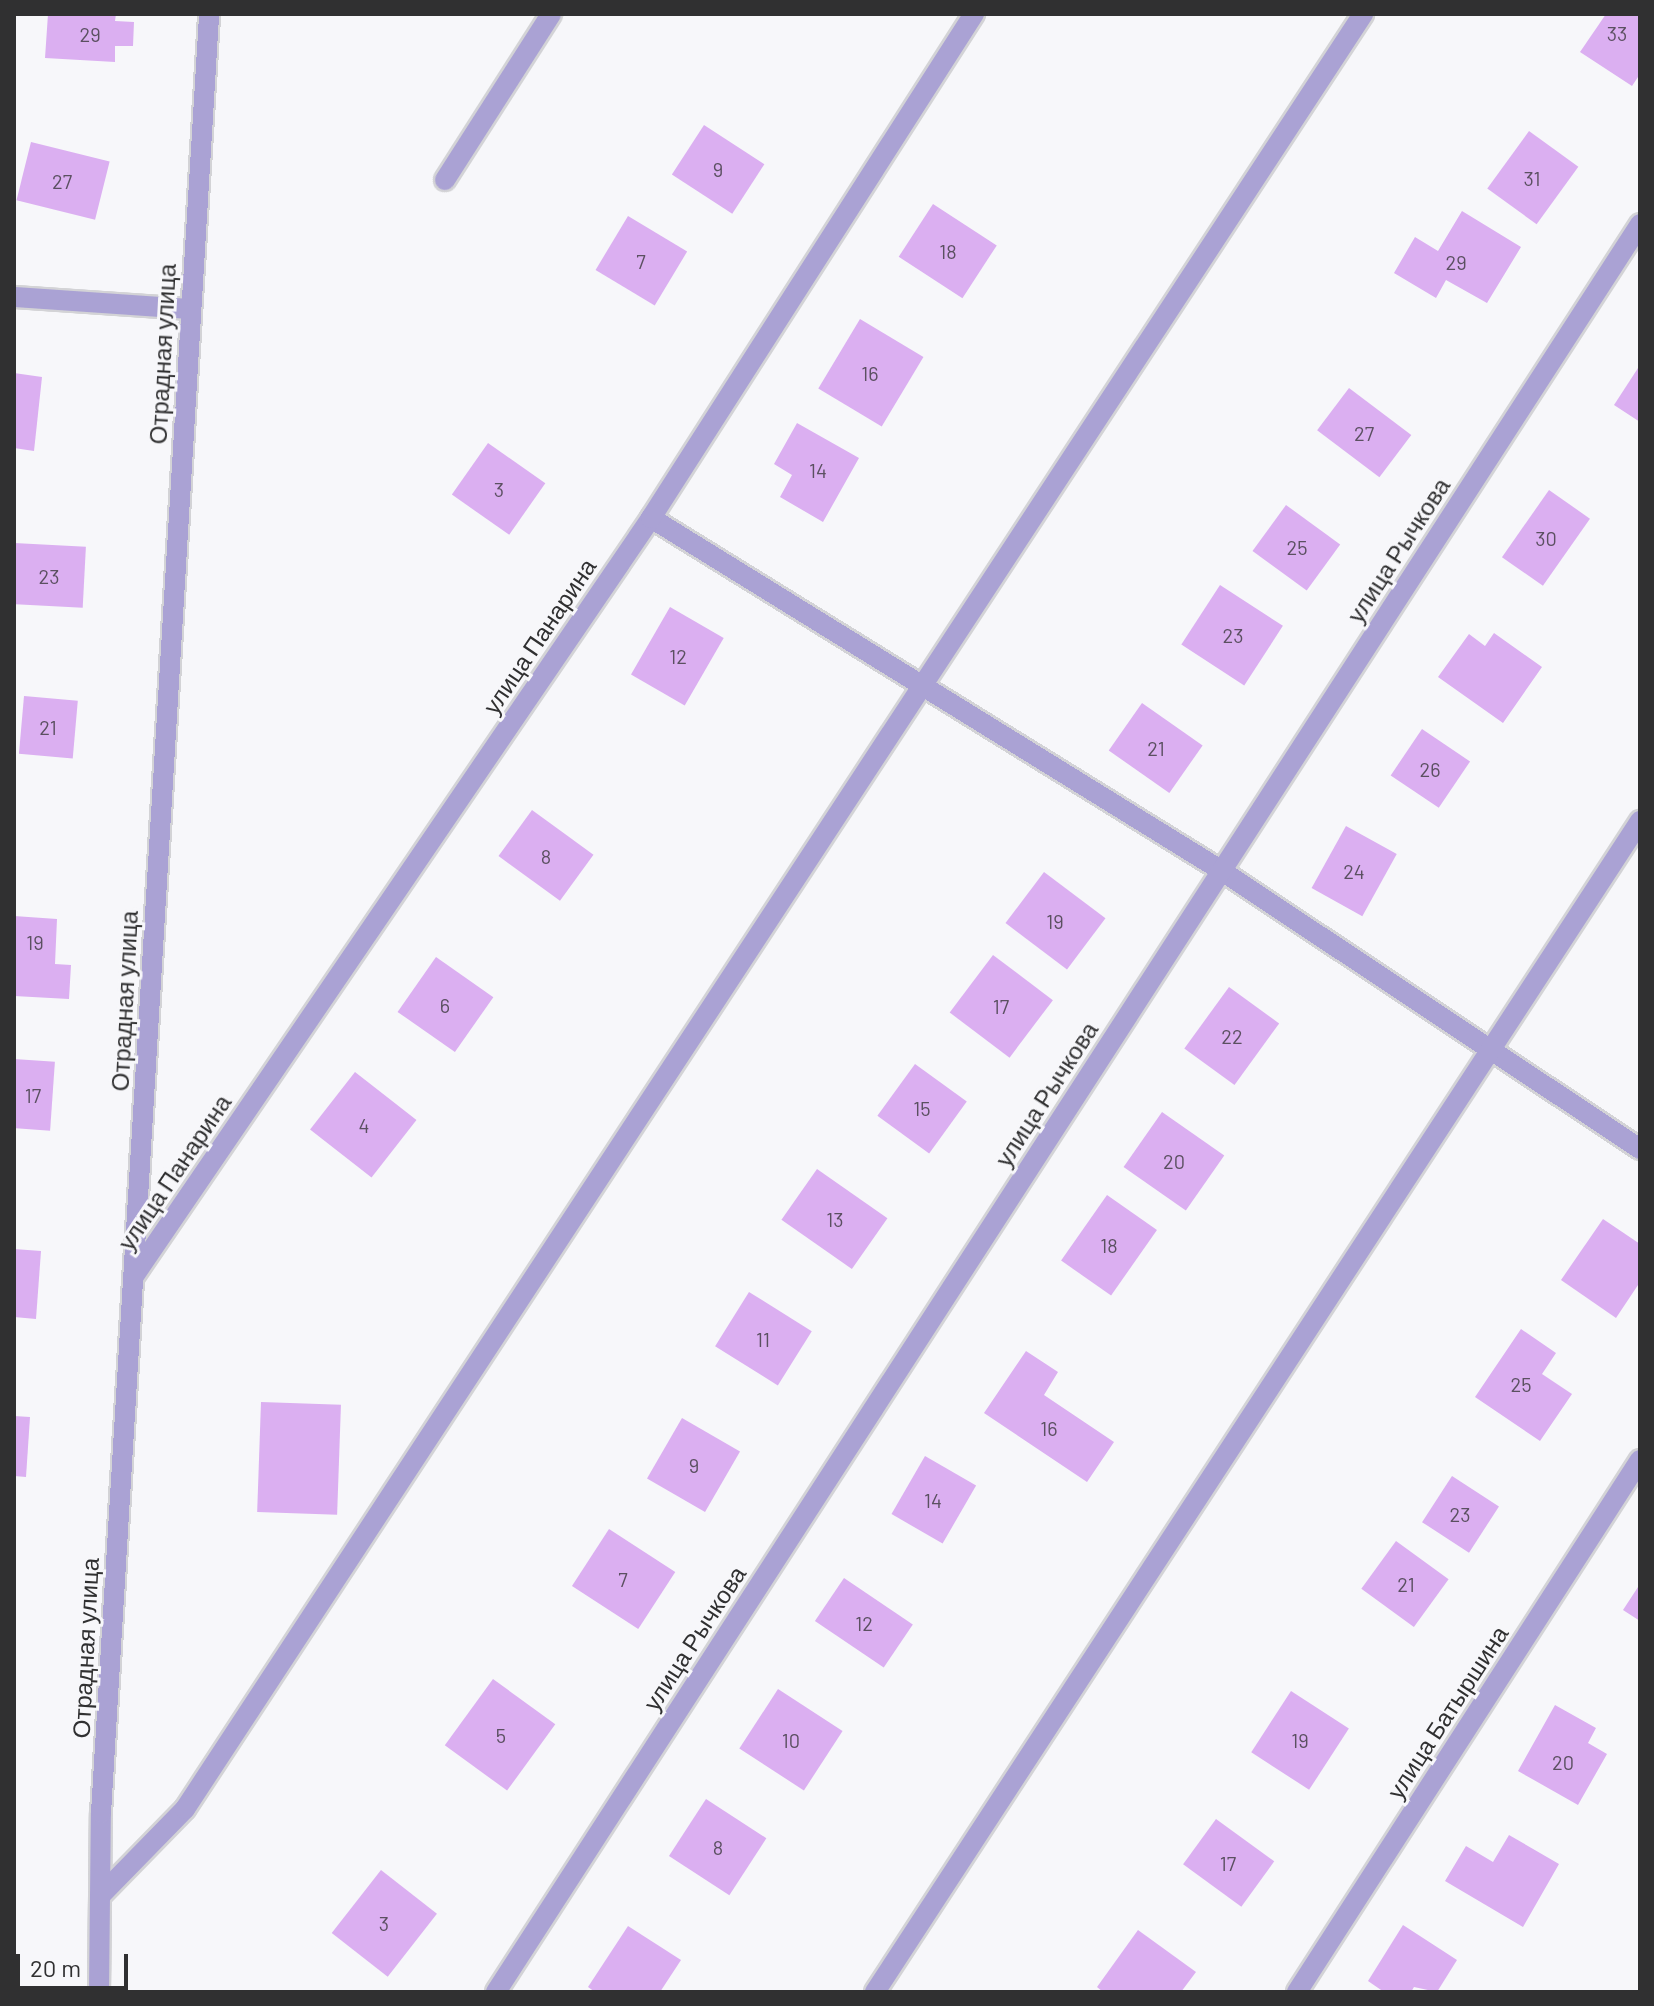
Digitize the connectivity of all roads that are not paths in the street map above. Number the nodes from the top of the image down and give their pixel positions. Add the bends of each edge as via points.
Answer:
1 (209, 14) edge
2 (551, 14) edge
3 (974, 14) edge
4 (1363, 14) edge
5 (445, 180) dead end
6 (1640, 224) edge
7 (14, 297) edge
8 (191, 309) junction
9 (651, 518) junction
10 (923, 685) junction
11 (1640, 821) edge
12 (1222, 871) junction
13 (1491, 1049) junction
14 (1640, 1149) edge
15 (133, 1278) junction
16 (1640, 1460) edge
17 (100, 1896) junction
18 (99, 1992) edge
19 (496, 1992) edge
20 (875, 1992) edge
21 (1297, 1992) edge

1 - 8 street, Отрадная улица
2 - 5 street
3 - 9 street, улица Панарина
4 - 10 street
6 - 12 street, улица Рычкова
7 - 8 street
8 - 15 street, Отрадная улица
9 - 10 street
9 - 15 street, улица Панарина
10 - 12 street
10 - 17 street via 185,1809
11 - 13 street
12 - 13 street
12 - 19 street, улица Рычкова
13 - 14 street
13 - 20 street
15 - 17 street, Отрадная улица
16 - 21 street, улица Батыршина
17 - 18 street, Отрадная улица

